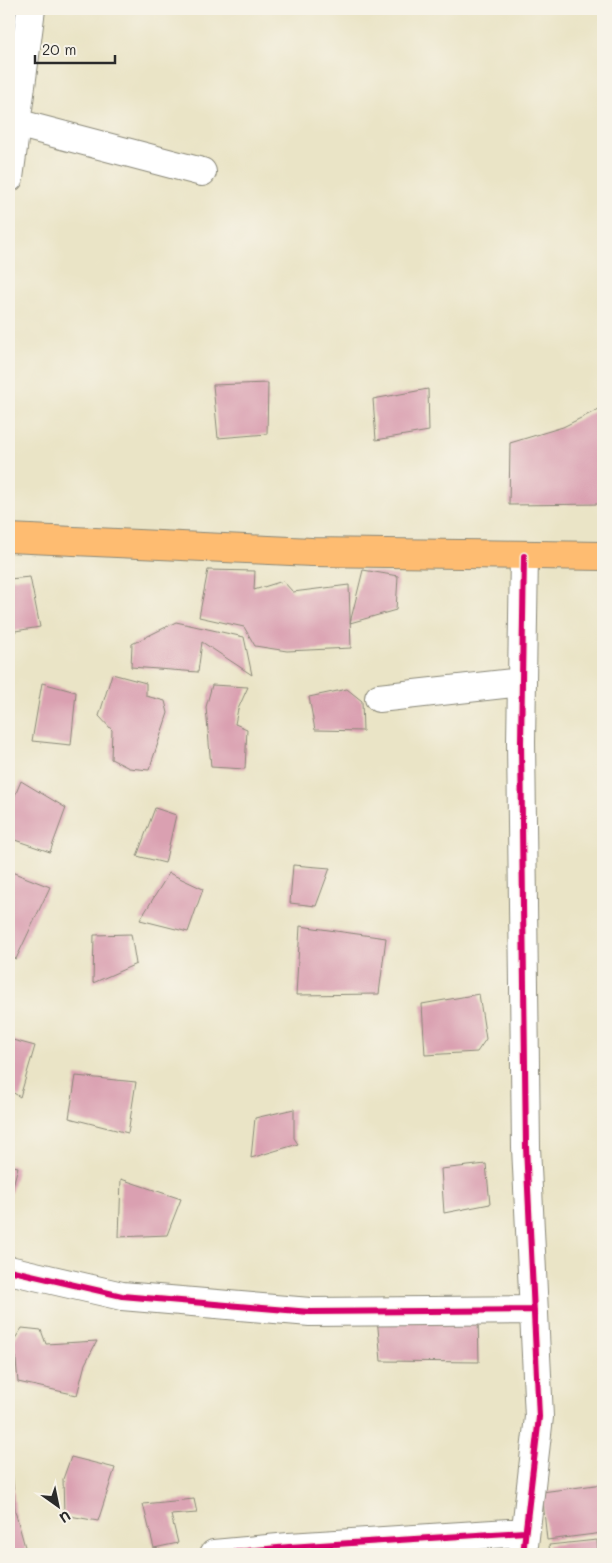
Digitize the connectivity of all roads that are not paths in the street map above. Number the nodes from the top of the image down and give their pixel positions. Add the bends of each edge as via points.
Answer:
1 (30, 9) edge
2 (16, 123) junction
3 (202, 172) dead end
4 (9, 178) edge
5 (9, 538) edge
6 (524, 556) junction
7 (603, 556) edge
8 (522, 682) junction
9 (380, 698) dead end
10 (9, 1270) edge
11 (534, 1310) junction
12 (524, 1543) edge
13 (214, 1554) edge

1 - 2 street
2 - 3 street
2 - 4 street
5 - 6 main road via 312,552
6 - 7 main road
6 - 8 street
8 - 9 street
8 - 11 street via 526,1147
10 - 11 street via 122,1296 310,1312
11 - 12 street via 540,1417
12 - 13 street via 289,1547

